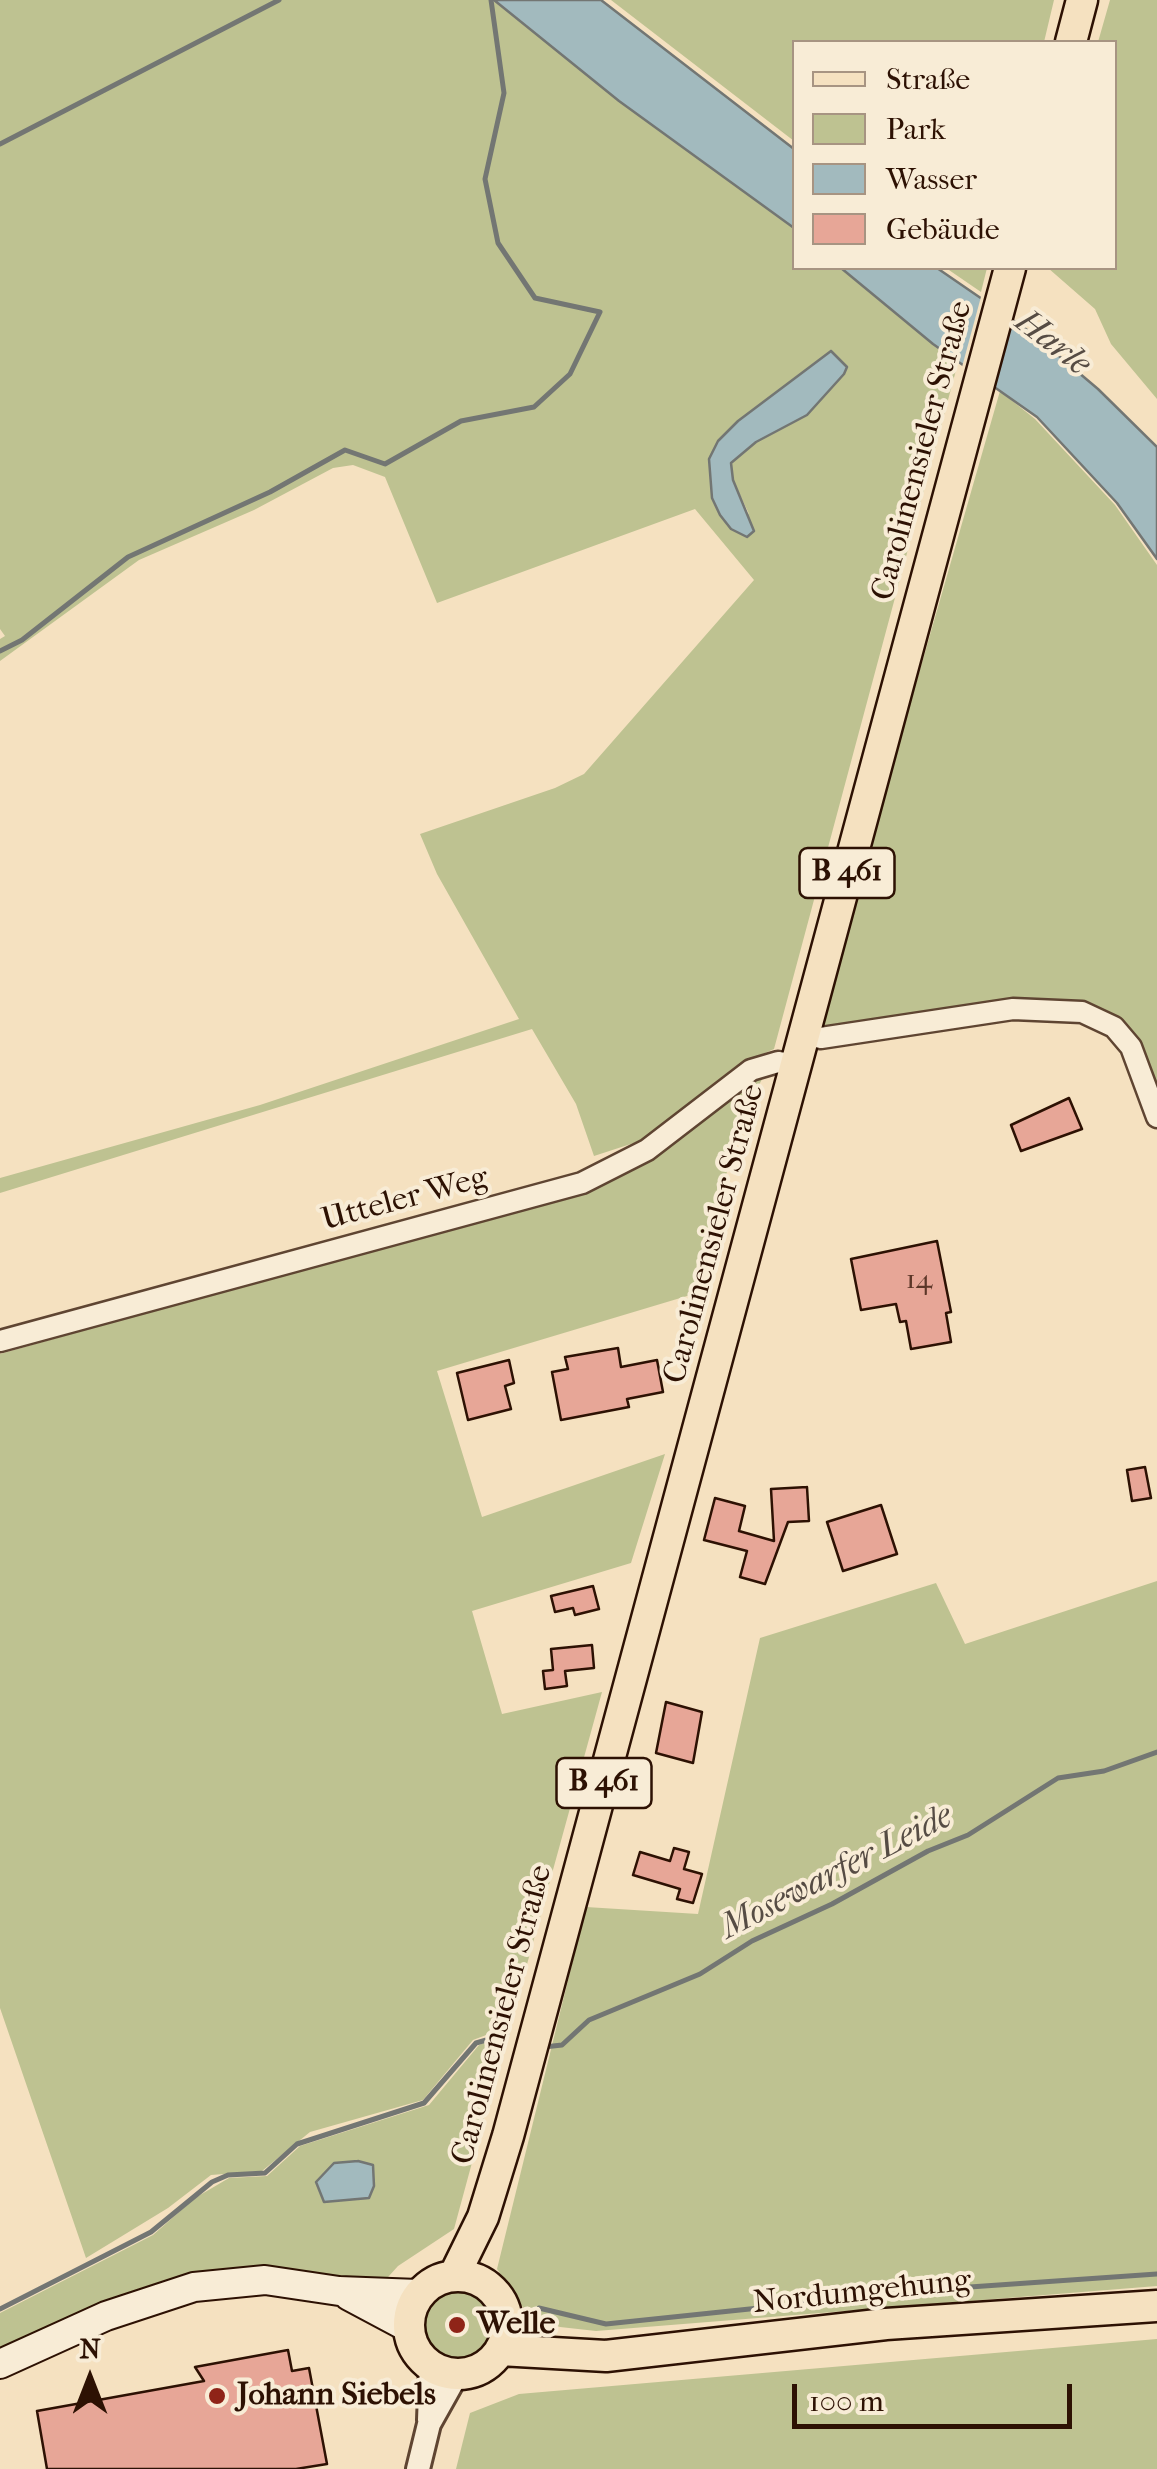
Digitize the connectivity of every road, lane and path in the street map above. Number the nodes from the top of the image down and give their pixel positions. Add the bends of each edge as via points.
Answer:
1 (1082, 0) edge
2 (1072, 40) edge
3 (1006, 279) edge
4 (804, 1034) junction
5 (796, 1065) junction
6 (1157, 1117) edge
7 (0, 1341) edge
8 (469, 2280) junction
9 (339, 2291) junction
10 (418, 2294) junction
11 (1157, 2306) edge
12 (409, 2328) junction
13 (503, 2338) junction
14 (0, 2364) edge
15 (444, 2370) junction
16 (418, 2469) edge

1 - 2 main road
3 - 4 main road, Carolinensieler Straße / B 461
4 - 5 main road, Carolinensieler Straße / B 461
4 - 6 street via 820,1038 926,1026 1013,1009 1082,1012 1114,1027 1132,1046
5 - 7 street, Utteler Weg via 751,1070 647,1150 582,1183
5 - 8 main road, Carolinensieler Straße / B 461
8 - 10 main road
8 - 13 main road via 500,2301
9 - 10 main road
9 - 12 main road
9 - 14 main road via 264,2280 194,2286
10 - 12 main road
11 - 13 main road, Nordumgehung via 945,2319 606,2356
12 - 15 main road via 420,2356
13 - 15 main road via 482,2368
15 - 16 street

